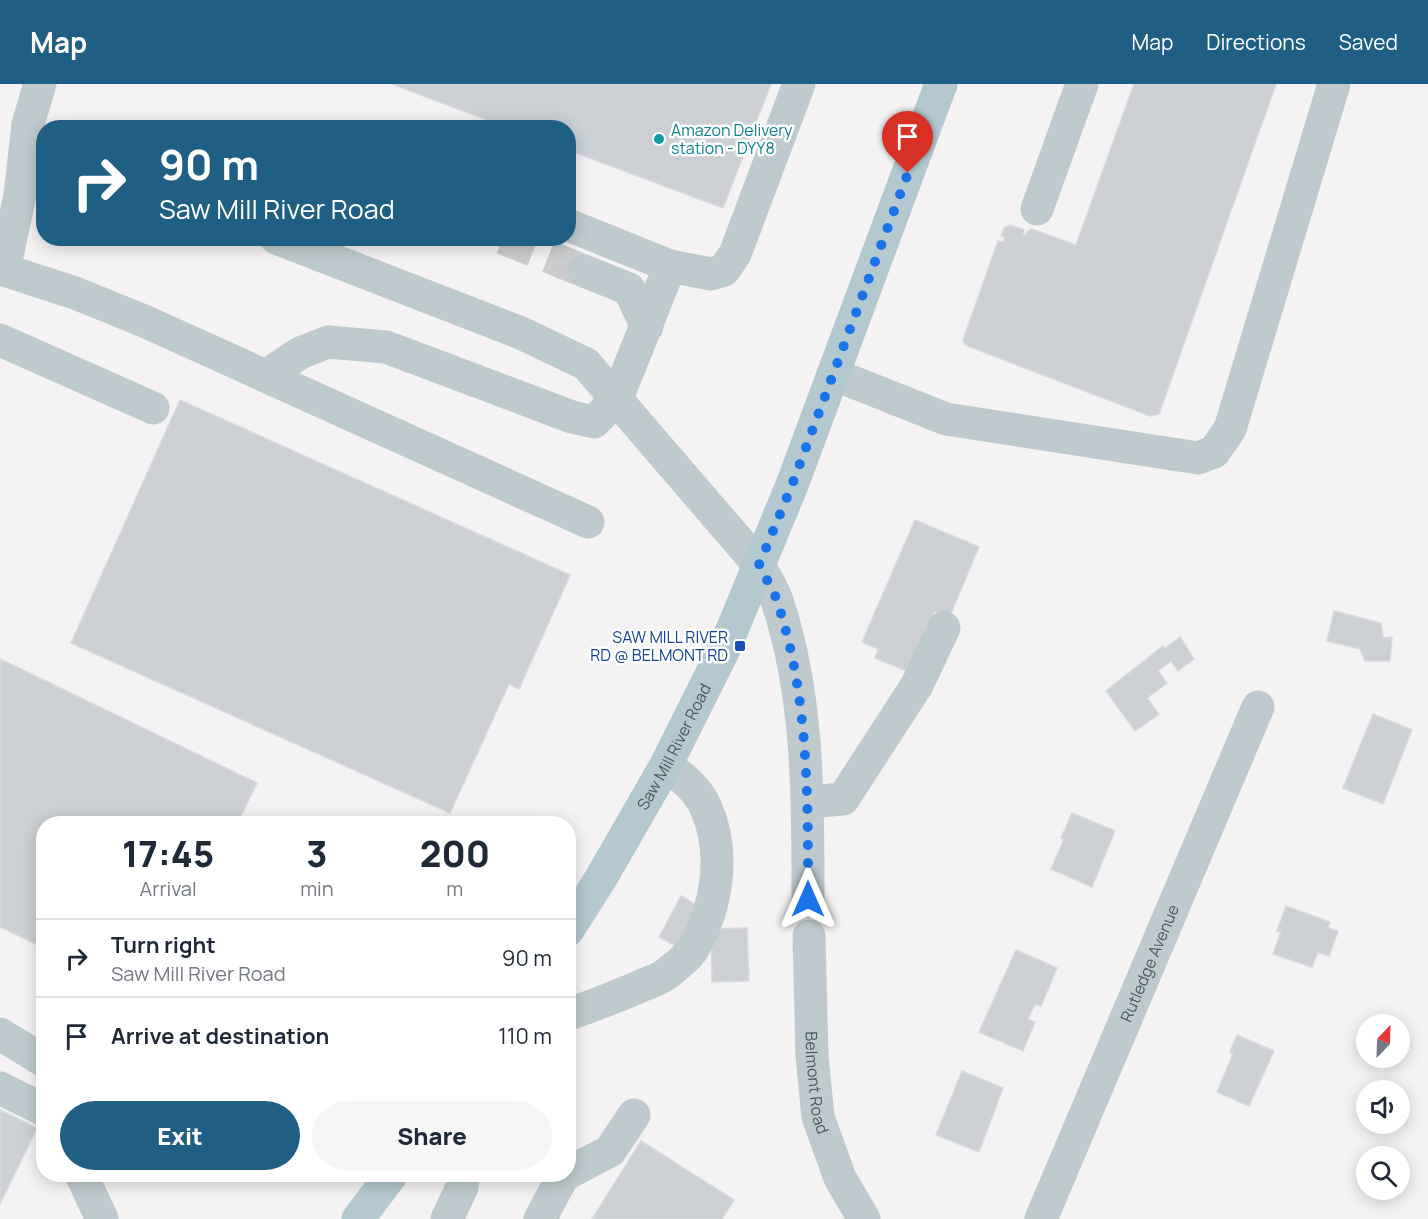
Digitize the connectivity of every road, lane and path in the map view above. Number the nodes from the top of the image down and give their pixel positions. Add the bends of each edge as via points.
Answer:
1 (40, 84) edge
2 (799, 84) edge
3 (941, 84) edge
4 (1082, 84) edge
5 (1334, 84) edge
6 (1037, 209) dead end
7 (576, 228) edge
8 (302, 246) edge
9 (670, 266) junction
10 (584, 271) tunnel mouth
11 (2, 278) edge
12 (647, 327) junction
13 (0, 340) edge
14 (833, 374) junction
15 (266, 376) junction
16 (618, 398) junction
17 (153, 408) dead end
18 (588, 522) dead end
19 (759, 565) junction
20 (944, 628) dead end
21 (1258, 707) dead end
22 (666, 765) junction
23 (808, 802) junction
24 (808, 899) dead end
25 (576, 917) edge
26 (809, 936) dead end
27 (576, 1011) edge
28 (0, 1034) edge
29 (36, 1056) edge
30 (0, 1088) edge
31 (36, 1106) edge
32 (634, 1115) dead end
33 (576, 1169) edge
34 (85, 1182) edge
35 (386, 1182) edge
36 (463, 1182) edge
37 (560, 1182) edge
38 (102, 1219) edge
39 (358, 1219) edge
40 (447, 1219) edge
41 (540, 1219) edge
42 (864, 1219) edge
43 (1041, 1219) edge

1 - 11 street via 28,124 20,195
2 - 9 street via 735,254 724,270 711,274
3 - 14 main road, Saw Mill River Road
4 - 6 street
5 - 14 street via 1230,429 1214,452 1198,458 946,419
7 - 9 street
8 - 16 street via 521,333 586,364
9 - 12 street
10 - 12 street via 629,289
11 - 15 street via 75,293
12 - 16 street
13 - 17 street
14 - 19 main road, Saw Mill River Road
15 - 16 street via 300,353 328,342 386,347 594,422
15 - 18 street
16 - 19 street
19 - 22 main road, Saw Mill River Road via 720,657
19 - 23 street via 775,596 799,686
20 - 23 street via 917,685 843,799
21 - 43 street, Rutledge Avenue
22 - 25 main road, Saw Mill River Road
22 - 27 street via 698,794 706,808 714,833 717,866 714,901 692,951 664,976
23 - 24 street
26 - 42 street, Belmont Road via 818,1117 840,1178
28 - 29 street
30 - 31 street
32 - 33 street via 610,1150
34 - 38 street
35 - 39 main road
36 - 40 street
37 - 41 street

